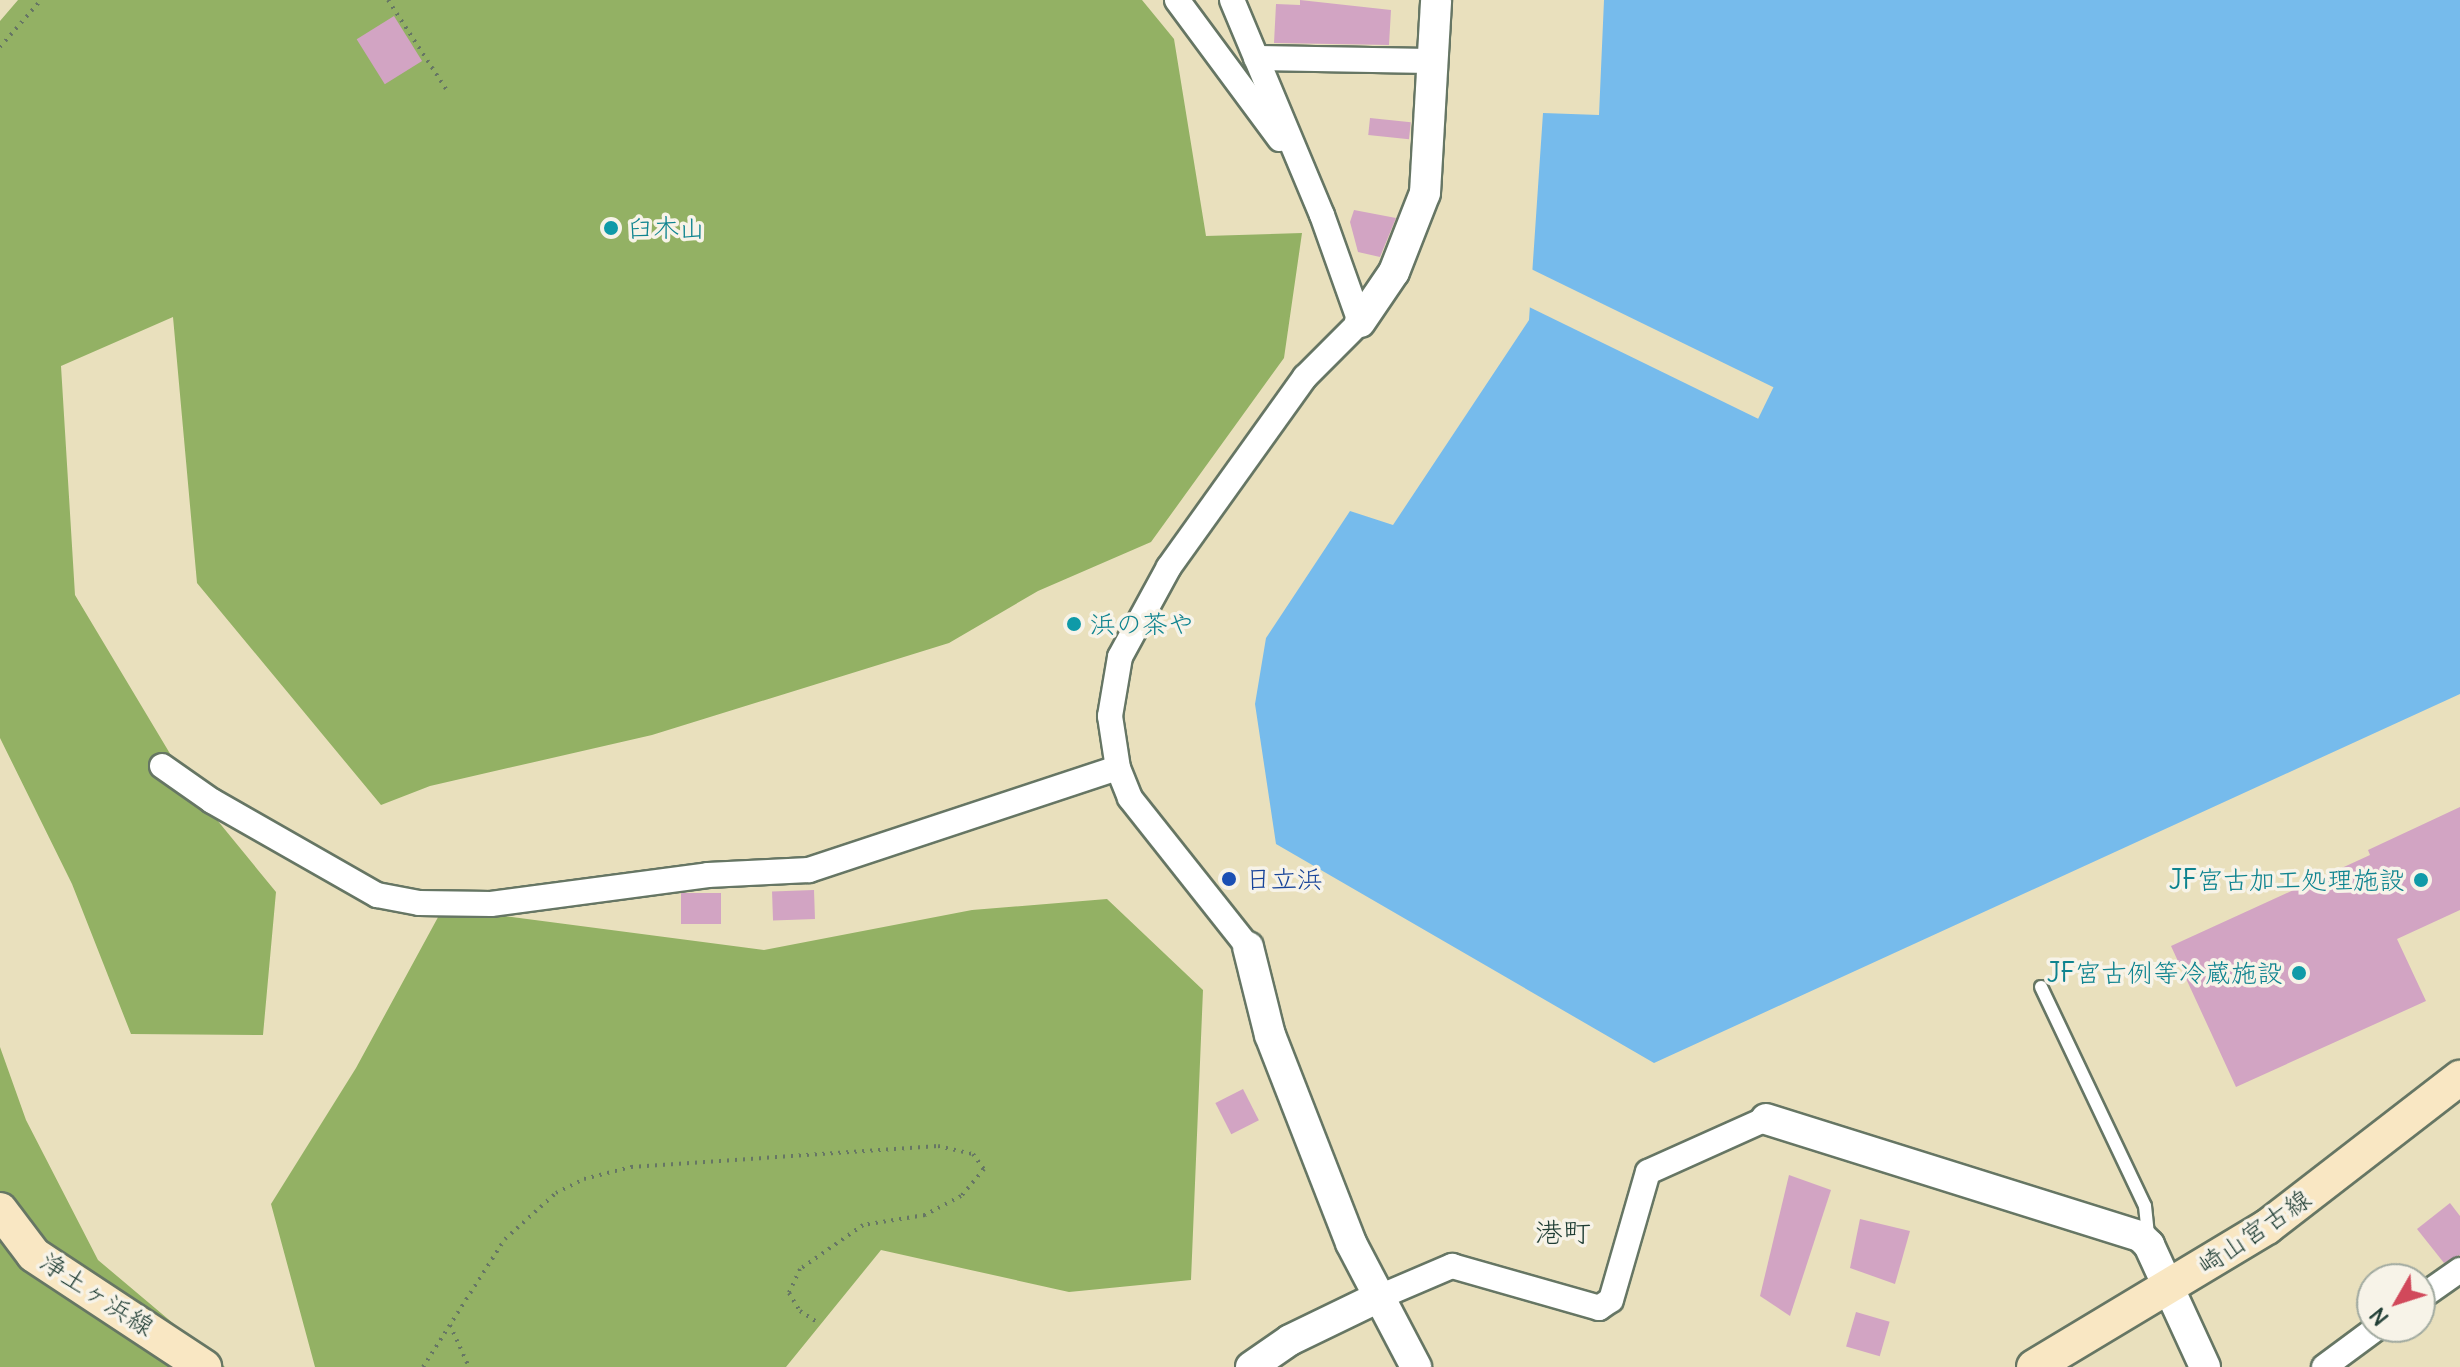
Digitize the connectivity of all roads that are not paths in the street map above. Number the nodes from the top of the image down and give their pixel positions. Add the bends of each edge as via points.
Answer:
1 (1177, 0) edge
2 (1232, 0) edge
3 (1436, 0) edge
4 (1256, 58) junction
5 (1432, 61) junction
6 (1303, 170) junction
7 (1360, 322) junction
8 (162, 766) dead end
9 (1118, 768) junction
10 (1248, 947) joint
11 (2041, 987) dead end
12 (2460, 1078) edge
13 (1766, 1119) joint
14 (0, 1210) edge
15 (2149, 1245) junction
16 (2460, 1270) edge
17 (2436, 1287) edge
18 (2170, 1288) junction
19 (1377, 1298) junction
20 (2356, 1343) edge
21 (204, 1367) edge
22 (1251, 1367) edge
23 (1416, 1367) edge
24 (2034, 1367) edge
25 (2205, 1367) edge
26 (2324, 1367) edge

1 - 6 street
2 - 4 street
3 - 5 street
4 - 5 street
4 - 6 street
5 - 7 street via 1425,193 1394,272
6 - 7 street
7 - 9 street via 1305,377 1155,592 1114,677 1110,716
8 - 9 street via 212,801 377,895 419,903 491,904 708,875 809,870
9 - 10 street via 1130,798
10 - 19 street via 1270,1035
11 - 15 lane via 2145,1206
12 - 18 main road, 崎山宮古線 via 2279,1219
13 - 15 street via 2140,1236
13 - 19 street via 1648,1172 1611,1300 1599,1308 1452,1266
14 - 21 main road, 浄土ヶ浜線 via 34,1255
15 - 18 street
16 - 17 street
18 - 24 main road, 崎山宮古線
18 - 25 street
19 - 22 street via 1290,1340
19 - 23 street
20 - 26 street

